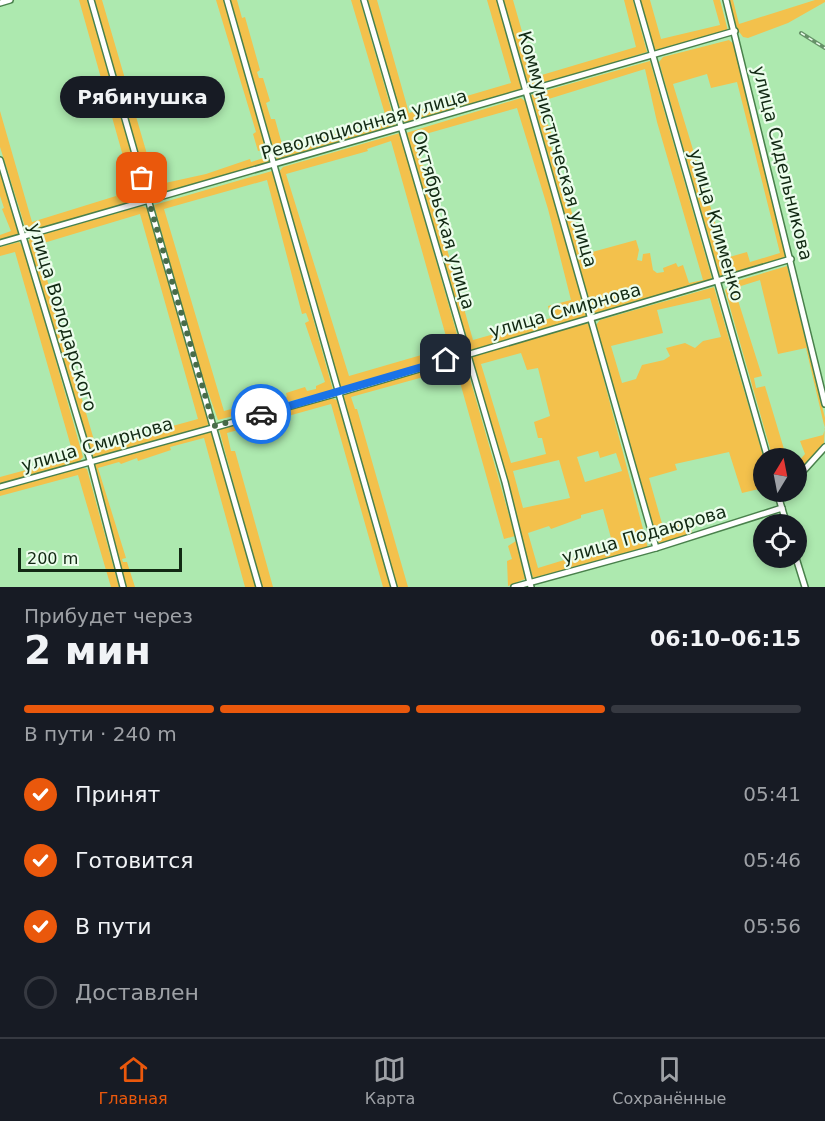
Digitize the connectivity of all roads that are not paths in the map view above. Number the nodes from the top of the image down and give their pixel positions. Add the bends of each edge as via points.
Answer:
1 (10, 0) edge
2 (91, 0) edge
3 (227, 0) edge
4 (364, 0) edge
5 (500, 0) edge
6 (637, 0) edge
7 (726, 0) edge
8 (0, 3) edge
9 (735, 31) junction
10 (653, 56) junction
11 (526, 93) junction
12 (401, 128) junction
13 (0, 160) edge
14 (276, 165) junction
15 (149, 201) junction
16 (23, 236) junction
17 (0, 243) edge
18 (791, 259) junction
19 (717, 283) junction
20 (590, 319) junction
21 (468, 354) junction
22 (338, 393) junction
23 (825, 404) edge
24 (214, 426) junction
25 (825, 447) edge
26 (765, 448) edge
27 (90, 460) junction
28 (807, 467) edge
29 (0, 487) edge
30 (780, 502) edge
31 (782, 508) junction
32 (784, 514) edge
33 (656, 548) junction
34 (799, 568) edge
35 (530, 585) edge
36 (123, 587) edge
37 (259, 587) edge
38 (394, 587) edge
39 (514, 587) edge
40 (805, 587) edge

1 - 8 street
2 - 15 street
3 - 14 street
4 - 12 street, Октябрьская улица
5 - 11 street, Коммунистическая улица
6 - 10 street, улица Клименко
7 - 9 street, улица Сидельникова
9 - 10 street, Революционная улица
9 - 18 street, улица Сидельникова
10 - 11 street, Революционная улица
10 - 19 street, улица Клименко
11 - 12 street, Революционная улица
11 - 20 street, Коммунистическая улица
12 - 14 street, Революционная улица
12 - 21 street, Октябрьская улица
13 - 16 street, улица Володарского
14 - 15 street, Революционная улица
14 - 22 street
15 - 16 street, Революционная улица
15 - 24 street
16 - 17 street, Революционная улица
16 - 27 street, улица Володарского
18 - 19 street, улица Смирнова
18 - 23 street, улица Сидельникова
19 - 20 street, улица Смирнова
19 - 26 street, улица Клименко
20 - 21 street, улица Смирнова
20 - 33 street, Коммунистическая улица
21 - 22 street, улица Смирнова
21 - 35 street, Октябрьская улица
22 - 24 street, улица Смирнова
22 - 38 street
24 - 27 street, улица Смирнова
24 - 37 street
25 - 28 street
27 - 29 street, улица Смирнова
27 - 36 street, улица Володарского
30 - 31 street
31 - 32 street
31 - 33 street, улица Подаюрова
33 - 35 street, улица Подаюрова
34 - 40 street
35 - 39 street, улица Подаюрова

